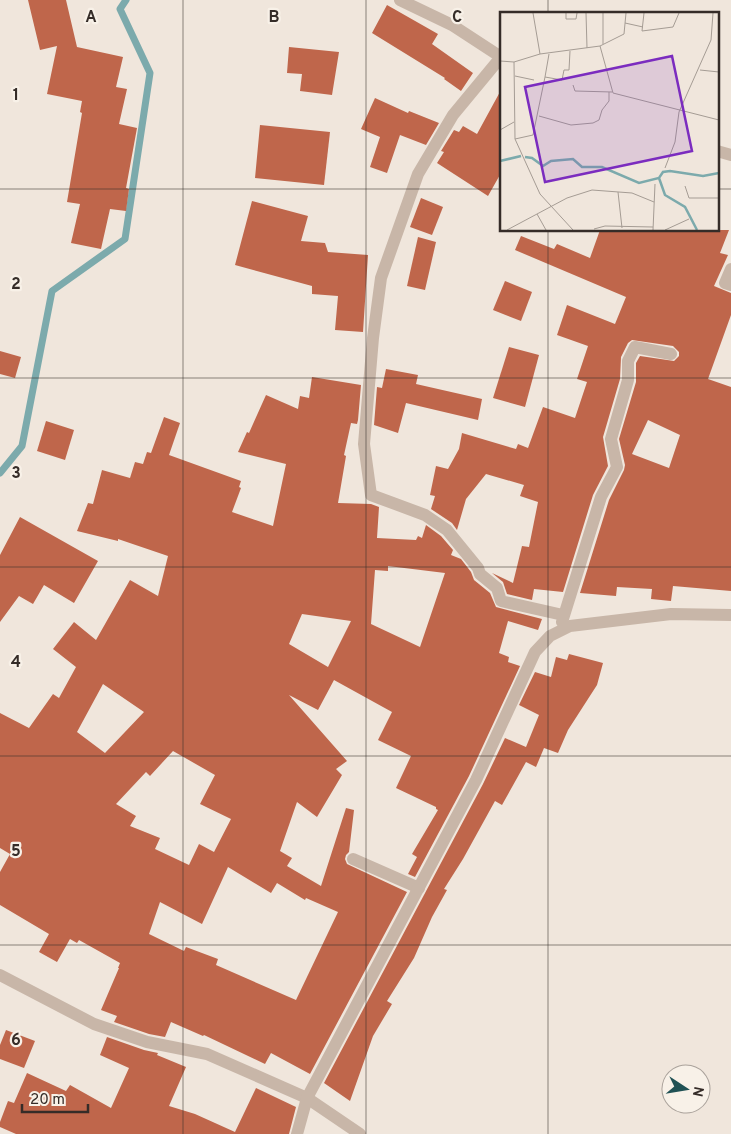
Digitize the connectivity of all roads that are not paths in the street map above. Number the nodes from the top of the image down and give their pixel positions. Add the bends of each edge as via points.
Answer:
1 (400, 0) edge
2 (500, 56) edge
3 (500, 58) edge
4 (718, 151) edge
5 (731, 155) edge
6 (731, 269) edge
7 (731, 285) edge
8 (672, 354) dead end
9 (731, 614) edge
10 (563, 615) junction
11 (560, 631) junction
12 (353, 859) dead end
13 (419, 888) junction
14 (0, 975) edge
15 (307, 1098) junction
16 (297, 1134) edge
17 (360, 1134) edge

1 - 2 street via 452,25
3 - 10 street via 453,115 418,174 384,269 373,338 364,444 371,495 425,515 447,530 479,573 497,588 501,602
4 - 5 street
6 - 7 street via 725,283
8 - 10 street via 635,347 628,361 628,380 611,439 616,467 601,497
9 - 11 street via 671,614 570,626
10 - 11 street
11 - 13 street via 550,636 535,652 476,780
12 - 13 street
13 - 15 street
14 - 15 street via 94,1024 147,1042 207,1054
15 - 16 street
15 - 17 street

